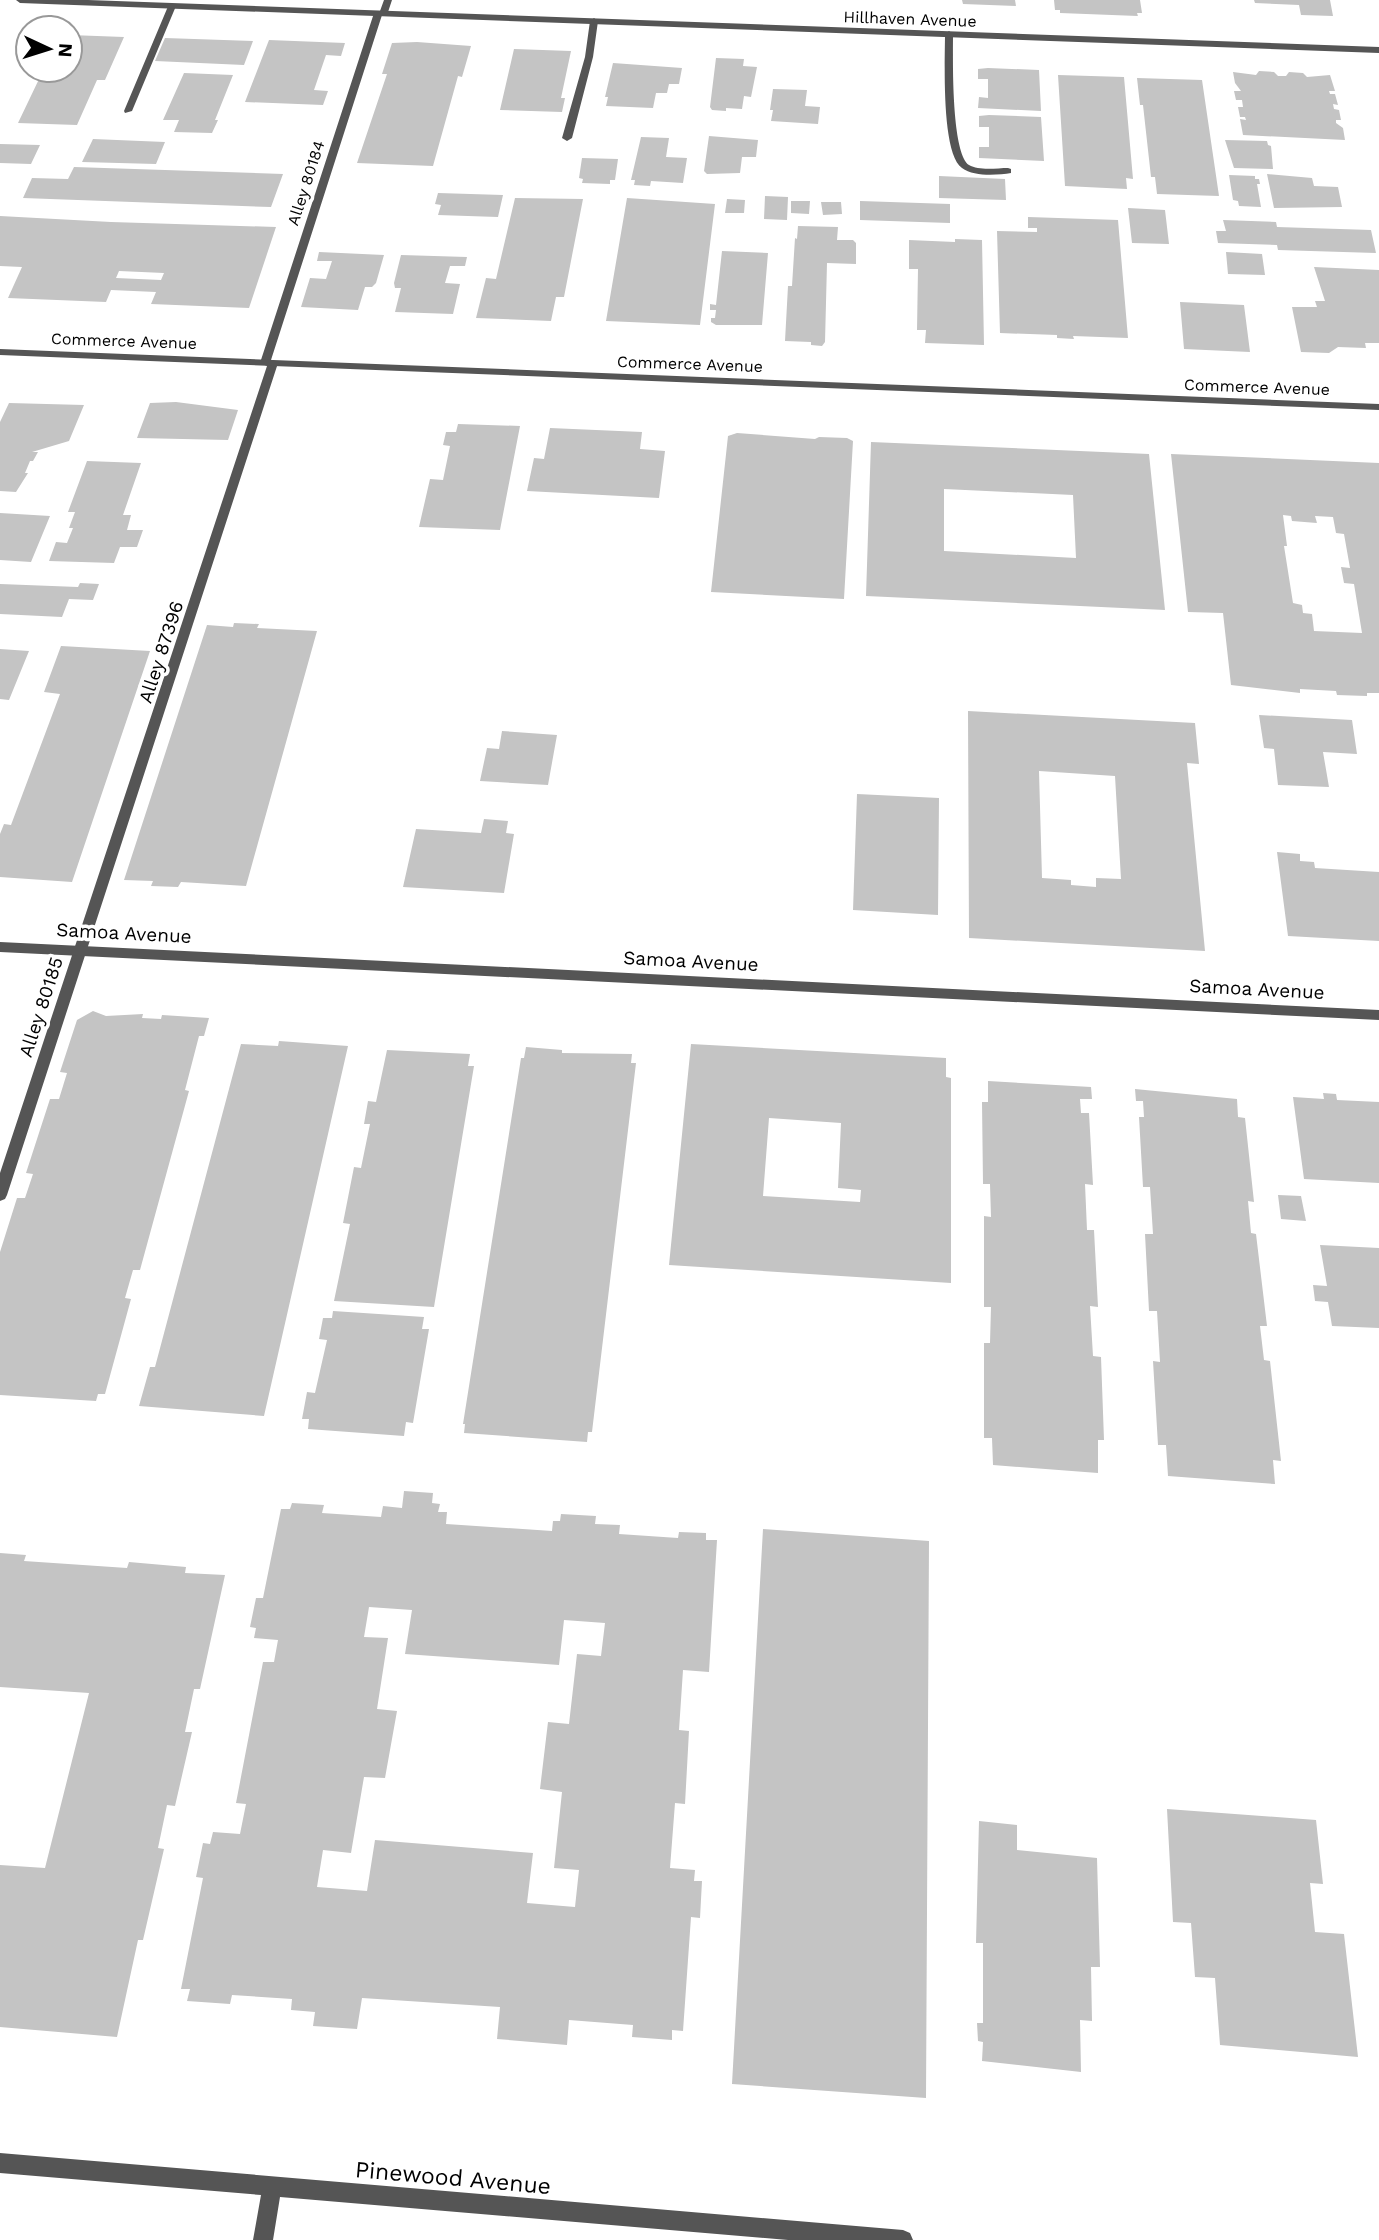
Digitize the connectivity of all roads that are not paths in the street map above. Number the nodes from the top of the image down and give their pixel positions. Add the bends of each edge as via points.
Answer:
1 (20, 0) edge
2 (388, 0) edge
3 (172, 6) junction
4 (381, 13) junction
5 (594, 21) junction
6 (948, 34) junction
7 (1379, 50) edge
8 (128, 111) dead end
9 (567, 138) dead end
10 (1008, 172) dead end
11 (0, 352) edge
12 (269, 363) junction
13 (1379, 407) edge
14 (0, 947) edge
15 (80, 951) junction
16 (1379, 1015) edge
17 (0, 1195) edge
18 (0, 2163) edge
19 (272, 2188) junction
20 (262, 2240) edge
21 (903, 2240) edge

1 - 3 street, Hillhaven Avenue
2 - 4 street, Alley 80184
3 - 4 street, Hillhaven Avenue
3 - 8 street
4 - 5 street, Hillhaven Avenue
4 - 12 street, Alley 80184
5 - 6 street, Hillhaven Avenue
5 - 9 street
6 - 7 street, Hillhaven Avenue
6 - 10 street via 956,157 965,166
11 - 12 street, Commerce Avenue
12 - 13 street, Commerce Avenue
12 - 15 street, Alley 87396
14 - 15 street, Samoa Avenue
15 - 16 street, Samoa Avenue
15 - 17 street, Alley 80185
18 - 19 street, Pinewood Avenue
19 - 20 street
19 - 21 street, Pinewood Avenue

